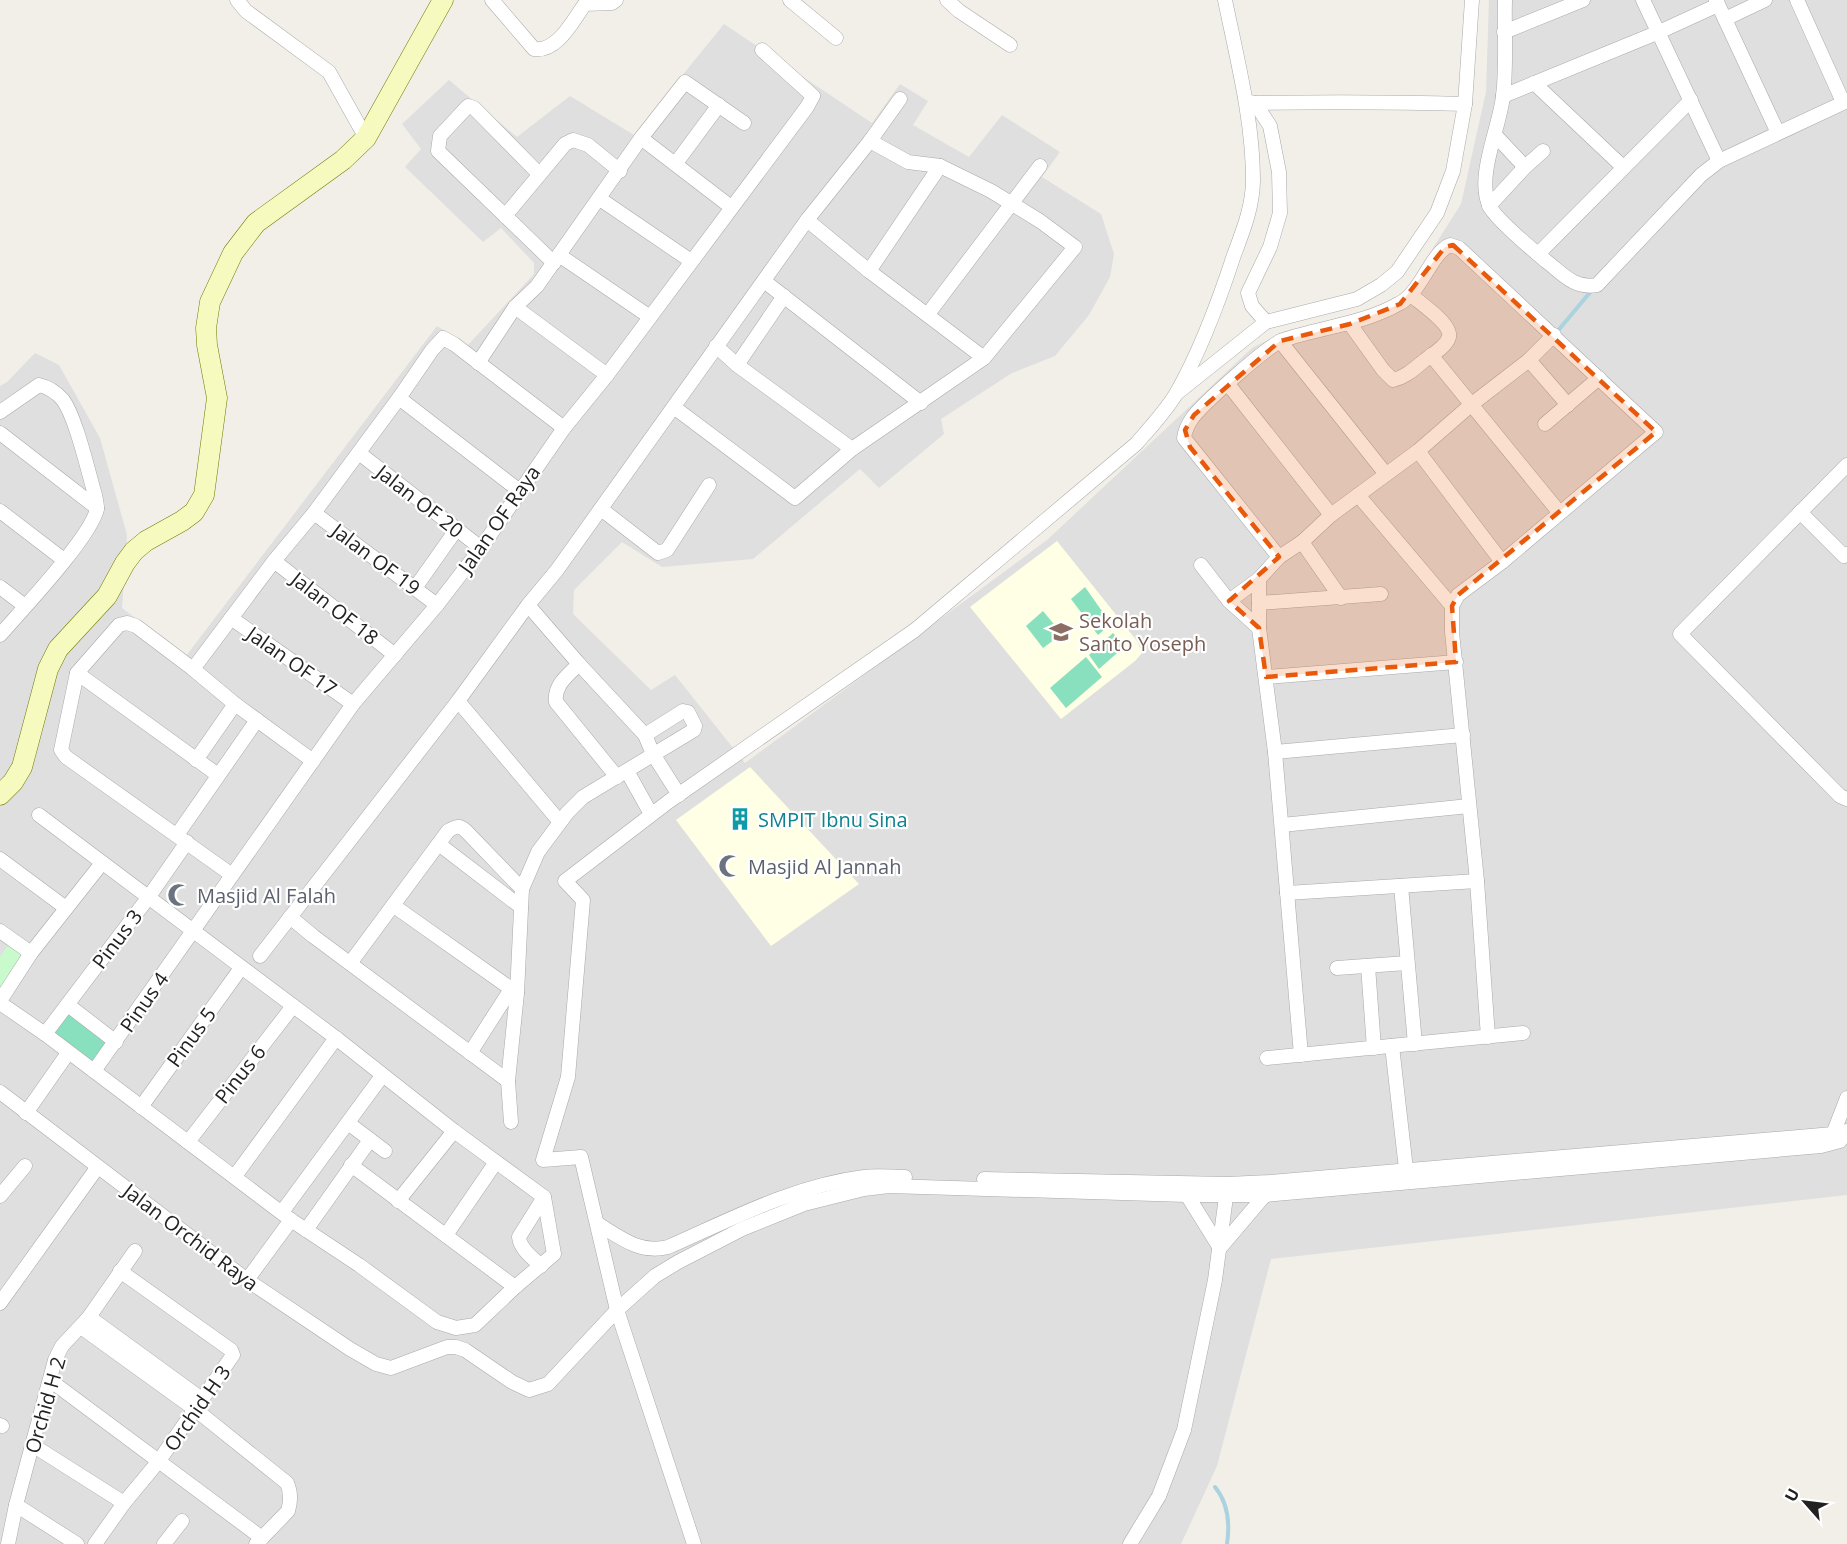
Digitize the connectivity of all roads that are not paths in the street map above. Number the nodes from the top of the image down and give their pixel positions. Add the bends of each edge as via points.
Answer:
1 (237, 0) edge
2 (443, 0) edge
3 (492, 0) edge
4 (616, 0) edge
5 (790, 0) edge
6 (947, 0) edge
7 (1225, 0) edge
8 (1472, 0) edge
9 (1505, 0) edge
10 (1582, 0) edge
11 (1643, 0) edge
12 (1765, 0) edge
13 (1797, 0) edge
14 (1717, 3) edge
15 (1725, 19) junction
16 (1504, 32) junction
17 (1659, 32) junction
18 (836, 38) dead end
19 (1010, 45) dead end
20 (762, 50) dead end
21 (1534, 83) junction
22 (1503, 96) junction
23 (900, 99) dead end
24 (1691, 100) junction
25 (1845, 101) edge
26 (1250, 102) junction
27 (1465, 104) junction
28 (719, 105) junction
29 (744, 123) dead end
30 (1778, 133) junction
31 (1495, 135) junction
32 (366, 138) junction
33 (641, 138) junction
34 (870, 141) junction
35 (1543, 151) dead end
36 (1719, 161) junction
37 (676, 163) junction
38 (940, 166) junction
39 (1040, 166) dead end
40 (1525, 167) junction
41 (1623, 167) junction
42 (620, 171) junction
43 (539, 174) junction
44 (600, 199) junction
45 (1011, 203) junction
46 (1489, 206) junction
47 (731, 207) junction
48 (506, 216) junction
49 (807, 220) junction
50 (1538, 254) junction
51 (556, 259) junction
52 (691, 261) junction
53 (869, 271) junction
54 (764, 281) junction
55 (784, 296) junction
56 (1411, 296) junction
57 (515, 307) junction
58 (928, 314) junction
59 (650, 316) junction
60 (1266, 322) junction
61 (1350, 324) junction
62 (1554, 335) junction
63 (1280, 341) junction
64 (716, 346) junction
65 (1431, 356) junction
66 (984, 358) junction
67 (1529, 360) junction
68 (478, 363) junction
69 (737, 365) junction
70 (607, 375) junction
71 (1599, 378) junction
72 (1228, 384) junction
73 (1176, 394) junction
74 (399, 398) junction
75 (921, 403) junction
76 (1472, 404) junction
77 (1568, 405) junction
78 (675, 408) junction
79 (0, 412) edge
80 (1545, 424) dead end
81 (564, 428) junction
82 (0, 433) edge
83 (852, 449) junction
84 (1418, 451) junction
85 (359, 453) junction
86 (1847, 465) edge
87 (1385, 473) junction
88 (709, 485) dead end
89 (521, 492) junction
90 (1358, 495) junction
91 (97, 508) junction
92 (601, 509) junction
93 (0, 511) edge
94 (1559, 512) junction
95 (1800, 512) junction
96 (314, 513) junction
97 (1331, 515) junction
98 (456, 530) junction
99 (1302, 542) junction
100 (481, 548) junction
101 (1847, 554) edge
102 (1279, 557) junction
103 (64, 560) junction
104 (274, 561) junction
105 (1502, 562) junction
106 (1201, 565) dead end
107 (1259, 579) junction
108 (0, 587) edge
109 (415, 588) junction
110 (1381, 594) dead end
111 (1341, 598) junction
112 (1228, 601) junction
113 (1259, 603) junction
114 (437, 604) junction
115 (528, 605) junction
116 (25, 606) junction
117 (1452, 606) junction
118 (231, 618) junction
119 (1259, 628) junction
120 (0, 635) edge
121 (395, 655) junction
122 (1456, 662) junction
123 (579, 664) junction
124 (193, 669) junction
125 (77, 673) junction
126 (1266, 677) junction
127 (458, 701) junction
128 (235, 704) junction
129 (353, 704) junction
130 (256, 720) junction
131 (645, 735) junction
132 (1462, 735) junction
133 (1275, 752) junction
134 (653, 754) junction
135 (196, 760) junction
136 (313, 761) junction
137 (218, 774) junction
138 (622, 774) junction
139 (0, 795) edge
140 (679, 795) junction
141 (1847, 799) edge
142 (1469, 806) junction
143 (651, 814) junction
144 (39, 815) dead end
145 (560, 822) junction
146 (1282, 825) junction
147 (182, 839) junction
148 (440, 845) junction
149 (0, 859) edge
150 (102, 863) junction
151 (232, 874) junction
152 (1477, 881) junction
153 (1401, 886) junction
154 (522, 889) junction
155 (1287, 893) junction
156 (148, 897) junction
157 (394, 906) junction
158 (522, 907) junction
159 (66, 908) junction
160 (290, 917) junction
161 (194, 932) junction
162 (4, 934) edge
163 (0, 950) edge
164 (31, 953) junction
165 (260, 956) dead end
166 (351, 962) junction
167 (1407, 963) junction
168 (1368, 966) junction
169 (241, 968) junction
170 (1337, 968) dead end
171 (514, 991) junction
172 (0, 1002) edge
173 (68, 1005) junction
174 (293, 1006) junction
175 (1523, 1033) dead end
176 (45, 1034) junction
177 (1488, 1037) junction
178 (336, 1038) junction
179 (116, 1042) junction
180 (1414, 1044) junction
181 (1392, 1046) junction
182 (1374, 1048) junction
183 (68, 1053) junction
184 (470, 1053) junction
185 (1301, 1055) junction
186 (1267, 1058) dead end
187 (94, 1071) junction
188 (382, 1076) junction
189 (507, 1081) junction
190 (0, 1092) edge
191 (1847, 1098) edge
192 (141, 1107) junction
193 (26, 1113) junction
194 (511, 1122) dead end
195 (348, 1123) junction
196 (454, 1131) junction
197 (1840, 1135) edge
198 (370, 1140) junction
199 (188, 1142) junction
200 (385, 1151) dead end
201 (496, 1162) junction
202 (25, 1166) dead end
203 (351, 1166) junction
204 (97, 1168) junction
205 (235, 1176) junction
206 (1407, 1177) junction
207 (2, 1187) edge
208 (1227, 1190) junction
209 (1186, 1195) junction
210 (1265, 1195) junction
211 (544, 1197) junction
212 (398, 1201) junction
213 (287, 1216) junction
214 (598, 1224) junction
215 (306, 1230) junction
216 (446, 1235) junction
217 (1220, 1248) junction
218 (648, 1249) junction
219 (135, 1251) dead end
220 (542, 1266) junction
221 (120, 1271) junction
222 (656, 1276) junction
223 (248, 1280) junction
224 (515, 1287) junction
225 (0, 1303) edge
226 (617, 1310) junction
227 (85, 1322) junction
228 (51, 1381) junction
229 (199, 1405) junction
230 (34, 1446) junction
231 (158, 1462) junction
232 (124, 1503) junction
233 (16, 1505) junction
234 (182, 1521) dead end
235 (259, 1541) edge
236 (98, 1543) edge
237 (166, 1543) edge
238 (8, 1544) edge
239 (77, 1544) edge
240 (694, 1544) edge
241 (1130, 1544) edge

1 - 32 street via 246,11 329,72
2 - 32 street
3 - 4 street via 534,49 540,50 559,39 585,4
5 - 18 street
6 - 19 street
7 - 26 street
8 - 27 street
9 - 16 street
10 - 16 street
11 - 17 street
12 - 15 street
13 - 25 street
14 - 15 street
14 - 17 street
15 - 30 street
16 - 22 street
17 - 21 street
17 - 24 street
20 - 47 street, Jalan OF Raya via 813,96
21 - 22 street
21 - 41 street
22 - 31 street
23 - 34 street
24 - 36 street
24 - 41 street
25 - 30 street
26 - 27 street
26 - 60 street via 1270,126 1279,172 1280,213 1270,247 1248,293 1252,306
26 - 73 street via 1253,182 1249,212 1222,290
27 - 60 street via 1445,195 1397,272 1357,299
28 - 29 street
28 - 33 street via 685,82
28 - 37 street
30 - 36 street
31 - 40 street
31 - 46 street via 1485,170
32 - 139 street via 343,160 256,223 233,254 210,302 206,328 217,398 204,495 194,512 134,551 107,596 58,649 48,669 22,766
33 - 37 street
33 - 42 street
34 - 38 street via 908,162
34 - 49 street
35 - 40 street
36 - 50 street via 1701,175 1597,285 1575,284
37 - 47 street
38 - 45 street
38 - 53 street
39 - 45 street
40 - 46 street
41 - 50 street
42 - 43 street via 588,145 573,140
42 - 44 street
43 - 48 street
43 - 48 street via 474,108 468,106 440,136 438,151
44 - 51 street
44 - 52 street
45 - 58 street
45 - 66 street via 1075,247
46 - 50 street
47 - 52 street, Jalan OF Raya
48 - 51 street
49 - 53 street
49 - 54 street
51 - 57 street via 537,286
51 - 59 street
52 - 59 street, Jalan OF Raya
53 - 58 street
54 - 55 street
54 - 64 street
55 - 69 street
55 - 75 street
56 - 61 street
56 - 62 street via 1445,247 1453,245
56 - 65 street via 1448,329 1444,345
57 - 68 street
57 - 70 street
58 - 66 street
59 - 70 street, Jalan OF Raya
60 - 73 street
61 - 63 street
61 - 65 street via 1393,380 1403,378
62 - 67 street
62 - 71 street
63 - 72 street
63 - 87 street
64 - 69 street
64 - 78 street
65 - 76 street
66 - 75 street
67 - 76 street
67 - 77 street
68 - 74 street via 443,338
68 - 81 street
69 - 83 street
70 - 81 street, Jalan OF Raya
71 - 77 street
71 - 94 street via 1656,432
72 - 97 street
72 - 102 street via 1194,415 1184,438
73 - 140 street via 1136,444 915,630
74 - 85 street
74 - 89 street
75 - 83 street
76 - 84 street
76 - 94 street
77 - 80 street
78 - 83 street via 795,498
78 - 92 street
79 - 91 street via 39,386 62,399
81 - 89 street, Jalan OF Raya
82 - 91 street
84 - 87 street
84 - 105 street
85 - 96 street
85 - 98 street, Jalan OF 20
86 - 95 street
87 - 90 street
88 - 92 street via 662,553
89 - 100 street, Jalan OF Raya
90 - 97 street
90 - 117 street
91 - 103 street
92 - 115 street
93 - 103 street
94 - 105 street
95 - 101 street via 1844,556
95 - 141 street via 1680,634
96 - 104 street
96 - 109 street, Jalan OF 19
97 - 99 street
98 - 100 street, Jalan OF 20
98 - 109 street
99 - 102 street
99 - 111 street
100 - 114 street, Jalan OF Raya
102 - 107 street
103 - 116 street
104 - 118 street
104 - 121 street, Jalan OF 18
105 - 117 street via 1458,596
106 - 112 street
107 - 112 street
107 - 113 street
108 - 116 street
109 - 114 street, Jalan OF 19
110 - 111 street
111 - 113 street
112 - 119 street
113 - 119 street
114 - 121 street, Jalan OF Raya
115 - 123 street
115 - 127 street
116 - 120 street
117 - 122 street
118 - 124 street
118 - 129 street, Jalan OF 17
119 - 126 street
121 - 129 street, Jalan OF Raya
122 - 126 street
122 - 132 street
123 - 131 street
123 - 138 street via 558,686 556,702
124 - 125 street via 127,623 119,625
124 - 128 street
125 - 135 street
125 - 147 street via 61,750
126 - 133 street
127 - 145 street
127 - 160 street
128 - 130 street
128 - 135 street
129 - 136 street, Jalan OF Raya
130 - 136 street
130 - 137 street, Pinus 3
131 - 134 street
131 - 134 street via 683,711 688,712 695,726
132 - 133 street
132 - 142 street
133 - 146 street
134 - 138 street
134 - 140 street
135 - 137 street
136 - 151 street, Jalan OF Raya
137 - 147 street, Pinus 3
138 - 143 street
138 - 145 street via 584,797
140 - 143 street
142 - 146 street
142 - 152 street
143 - 214 street via 565,881 583,900 568,1077 543,1161 581,1157
144 - 150 street
145 - 154 street via 538,852
146 - 155 street
147 - 151 street
147 - 156 street, Pinus 3
148 - 154 street via 448,831 461,827
148 - 157 street
148 - 158 street
149 - 159 street
150 - 156 street
150 - 159 street
151 - 161 street, Jalan OF Raya
152 - 153 street
152 - 177 street
153 - 155 street
153 - 167 street
154 - 158 street
155 - 185 street
156 - 161 street
156 - 173 street, Pinus 3
157 - 166 street
157 - 171 street
158 - 171 street
159 - 164 street
160 - 165 street
160 - 166 street
161 - 169 street
161 - 179 street, Pinus 4
162 - 163 street
162 - 164 street
164 - 172 street
166 - 184 street
167 - 168 street
167 - 180 street
168 - 170 street
168 - 182 street
169 - 174 street
169 - 192 street, Pinus 5
171 - 184 street
171 - 189 street
172 - 176 street
173 - 176 street, Pinus 3
173 - 179 street
174 - 178 street
174 - 199 street, Pinus 6
175 - 177 street
176 - 183 street
177 - 180 street
178 - 188 street
178 - 205 street
179 - 187 street, Pinus 4
180 - 181 street
181 - 182 street
181 - 206 street
182 - 185 street
183 - 187 street
183 - 193 street
184 - 189 street
185 - 186 street
187 - 192 street
188 - 195 street
188 - 196 street
189 - 194 street
190 - 193 street, Jalan Orchid Raya
191 - 197 street
192 - 199 street
193 - 204 street, Jalan Orchid Raya
195 - 198 street
195 - 213 street
196 - 201 street
196 - 212 street
197 - 206 street
198 - 200 street
198 - 203 street
199 - 205 street
201 - 211 street
201 - 216 street
202 - 207 street
203 - 212 street
203 - 215 street
204 - 223 street, Jalan Orchid Raya
204 - 225 street
205 - 213 street
206 - 208 street
206 - 210 street
208 - 209 street
208 - 210 street
208 - 217 street
208 - 218 street via 866,1176 794,1192 668,1247
209 - 217 street
209 - 222 street via 889,1186 864,1189 804,1204 742,1229
210 - 217 street
211 - 220 street via 555,1250
211 - 220 street via 519,1238 523,1248
212 - 216 street
213 - 215 street
213 - 223 street
214 - 218 street via 631,1245
214 - 226 street
215 - 224 street via 446,1326 474,1326
216 - 224 street
217 - 241 street via 1184,1430 1159,1496
218 - 222 street
219 - 221 street, Orchid H 2
220 - 224 street
221 - 227 street, Orchid H 2
221 - 229 street, Orchid H 3 via 231,1350 231,1360
222 - 226 street
223 - 226 street, Jalan Orchid Raya via 376,1364 391,1368 456,1347 530,1390 548,1384
226 - 240 street
227 - 228 street, Orchid H 2 via 62,1346
227 - 229 street
228 - 230 street, Orchid H 2
228 - 231 street
229 - 231 street, Orchid H 3
229 - 235 street via 287,1483 288,1511
230 - 232 street
230 - 233 street, Orchid H 2
231 - 232 street, Orchid H 3
231 - 235 street
232 - 236 street, Orchid H 3
233 - 238 street, Orchid H 2
233 - 239 street
234 - 237 street

